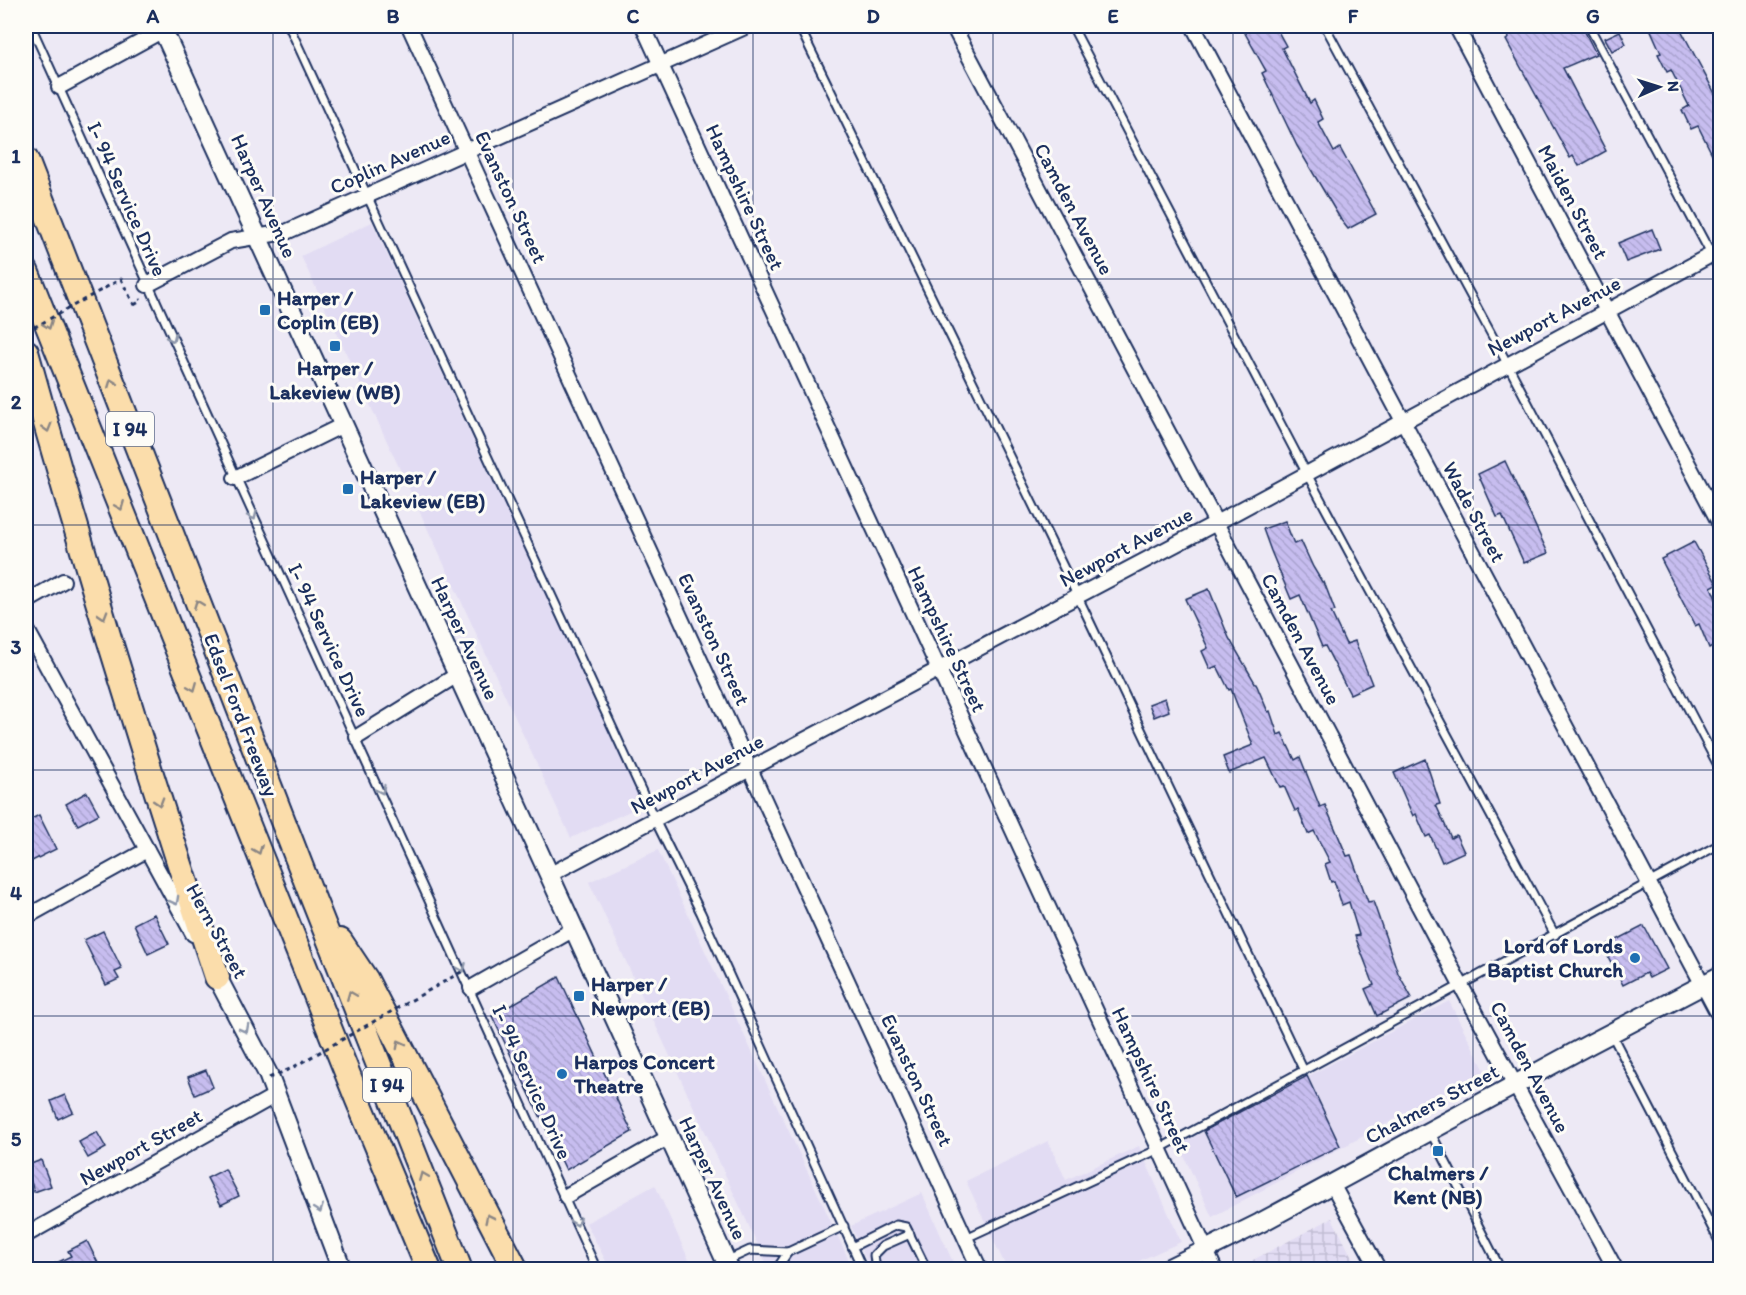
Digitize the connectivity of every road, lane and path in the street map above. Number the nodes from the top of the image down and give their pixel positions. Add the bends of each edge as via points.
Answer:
1 (32, 26) edge
2 (289, 26) edge
3 (409, 26) edge
4 (643, 26) edge
5 (747, 26) edge
6 (799, 26) edge
7 (953, 26) edge
8 (1072, 26) edge
9 (1193, 26) edge
10 (1325, 26) edge
11 (1456, 26) edge
12 (1589, 26) edge
13 (162, 28) edge
14 (662, 65) junction
15 (59, 87) junction
16 (467, 152) junction
17 (26, 160) edge
18 (366, 195) junction
19 (257, 237) junction
20 (1716, 252) edge
21 (26, 271) edge
22 (1720, 271) edge
23 (147, 285) junction
24 (134, 305) dead end
25 (1607, 311) junction
26 (26, 332) edge
27 (26, 352) edge
28 (1508, 365) junction
29 (1403, 422) junction
30 (343, 425) junction
31 (1307, 474) junction
32 (235, 478) junction
33 (1216, 523) junction
34 (1720, 524) edge
35 (63, 581) dead end
36 (1078, 597) junction
37 (26, 602) edge
38 (26, 628) edge
39 (939, 670) junction
40 (458, 675) junction
41 (357, 737) junction
42 (1720, 769) edge
43 (751, 770) junction
44 (655, 820) junction
45 (1720, 844) edge
46 (147, 850) junction
47 (549, 875) junction
48 (1648, 884) junction
49 (314, 902) junction
50 (26, 917) edge
51 (574, 929) junction
52 (1555, 934) junction
53 (463, 971) junction
54 (1720, 976) edge
55 (217, 977) junction
56 (1462, 986) junction
57 (1704, 986) junction
58 (471, 988) junction
59 (1719, 1010) edge
60 (1611, 1033) junction
61 (1304, 1071) junction
62 (269, 1078) junction
63 (1515, 1084) junction
64 (276, 1095) junction
65 (1430, 1131) junction
66 (669, 1137) junction
67 (1159, 1149) junction
68 (1332, 1184) junction
69 (566, 1196) junction
70 (844, 1226) junction
71 (910, 1234) junction
72 (26, 1235) edge
73 (966, 1238) junction
74 (1720, 1243) edge
75 (852, 1247) junction
76 (1205, 1250) junction
77 (788, 1252) junction
78 (728, 1265) edge
79 (342, 1269) edge
80 (429, 1269) edge
81 (460, 1269) edge
82 (516, 1269) edge
83 (597, 1269) edge
84 (776, 1269) edge
85 (863, 1269) edge
86 (876, 1269) edge
87 (927, 1269) edge
88 (980, 1269) edge
89 (1165, 1269) edge
90 (1215, 1269) edge
91 (1379, 1269) edge
92 (1501, 1269) edge
93 (1616, 1269) edge

1 - 15 lane, I- 94 Service Drive
2 - 18 lane
3 - 16 street, Evanston Street
4 - 14 street, Hampshire Street
5 - 14 street, Coplin Avenue
6 - 36 lane
7 - 33 street, Camden Avenue
8 - 31 lane
9 - 29 street, Wade Street
10 - 28 lane
11 - 25 street, Maiden Street
12 - 20 lane
13 - 15 street
13 - 19 main road, Harper Avenue
14 - 16 street, Coplin Avenue
14 - 39 street, Hampshire Street
15 - 23 lane, I- 94 Service Drive
16 - 18 street, Coplin Avenue
16 - 43 street, Evanston Street
49 -> 17 highway, Edsel Ford Freeway / I 94
18 - 19 street, Coplin Avenue via 286,232
18 - 44 lane
19 - 23 street, Coplin Avenue via 231,241
19 - 30 main road, Harper Avenue
20 - 22 lane
20 - 25 street, Newport Avenue
21 -> 80 highway, Edsel Ford Freeway / I 94
23 -> 32 lane, I- 94 Service Drive
24 - 26 path, bridge via 121,279
25 - 28 street, Newport Avenue
25 - 34 street, Maiden Street
27 -> 55 highway via 64,491
28 - 29 street, Newport Avenue
28 - 42 lane
29 - 31 street, Newport Avenue
29 - 48 street, Wade Street
30 - 32 street
30 - 40 main road, Harper Avenue
31 - 33 street, Newport Avenue
31 - 52 lane
32 -> 41 lane, I- 94 Service Drive
33 - 36 street, Newport Avenue
33 - 56 street, Camden Avenue
35 - 37 street
36 - 39 street, Newport Avenue
36 - 61 lane
38 - 46 street, Hern Street
39 - 43 street, Newport Avenue
39 - 67 street, Hampshire Street
40 - 41 street
40 - 47 main road, Harper Avenue
41 -> 53 lane, I- 94 Service Drive
43 - 44 street, Newport Avenue
43 - 73 street, Evanston Street
44 - 47 street, Newport Avenue
44 - 70 lane
45 - 48 lane
46 - 50 street
46 -> 55 street, Hern Street
47 - 51 main road, Harper Avenue
48 - 52 lane
48 - 57 street, Wade Street
81 -> 49 highway, Edsel Ford Freeway / I 94
82 -> 49 highway via 366,980
51 - 58 street
51 - 66 main road, Harper Avenue
52 - 56 lane
53 - 58 lane, I- 94 Service Drive
53 - 62 path, bridge
54 - 57 main road, Chalmers Street
55 -> 62 main road, Hern Street
56 - 61 lane
56 - 63 street, Camden Avenue
57 - 59 street, Wade Street
57 - 60 main road, Chalmers Street
58 - 69 lane, I- 94 Service Drive
60 - 63 main road, Chalmers Street
60 - 74 lane
61 - 67 lane
62 - 64 main road, Hern Street
63 - 65 main road, Chalmers Street
63 - 93 street, Camden Avenue
64 - 72 street, Newport Street
64 -> 79 main road, Hern Street
65 - 68 main road, Chalmers Street
65 - 92 lane
66 - 69 street
66 - 78 main road, Harper Avenue
67 - 73 lane
67 - 76 street, Hampshire Street
68 - 76 main road, Chalmers Street
68 - 91 street
69 -> 83 lane, I- 94 Service Drive
70 - 75 lane
70 - 77 lane
71 - 75 lane via 906,1227 896,1225
71 - 86 lane via 883,1246 874,1255
71 - 87 lane
73 - 88 street, Evanston Street
75 - 85 lane
76 - 89 main road, Chalmers Street
76 - 90 street, Hampshire Street
77 - 78 lane via 750,1250
77 - 84 lane

